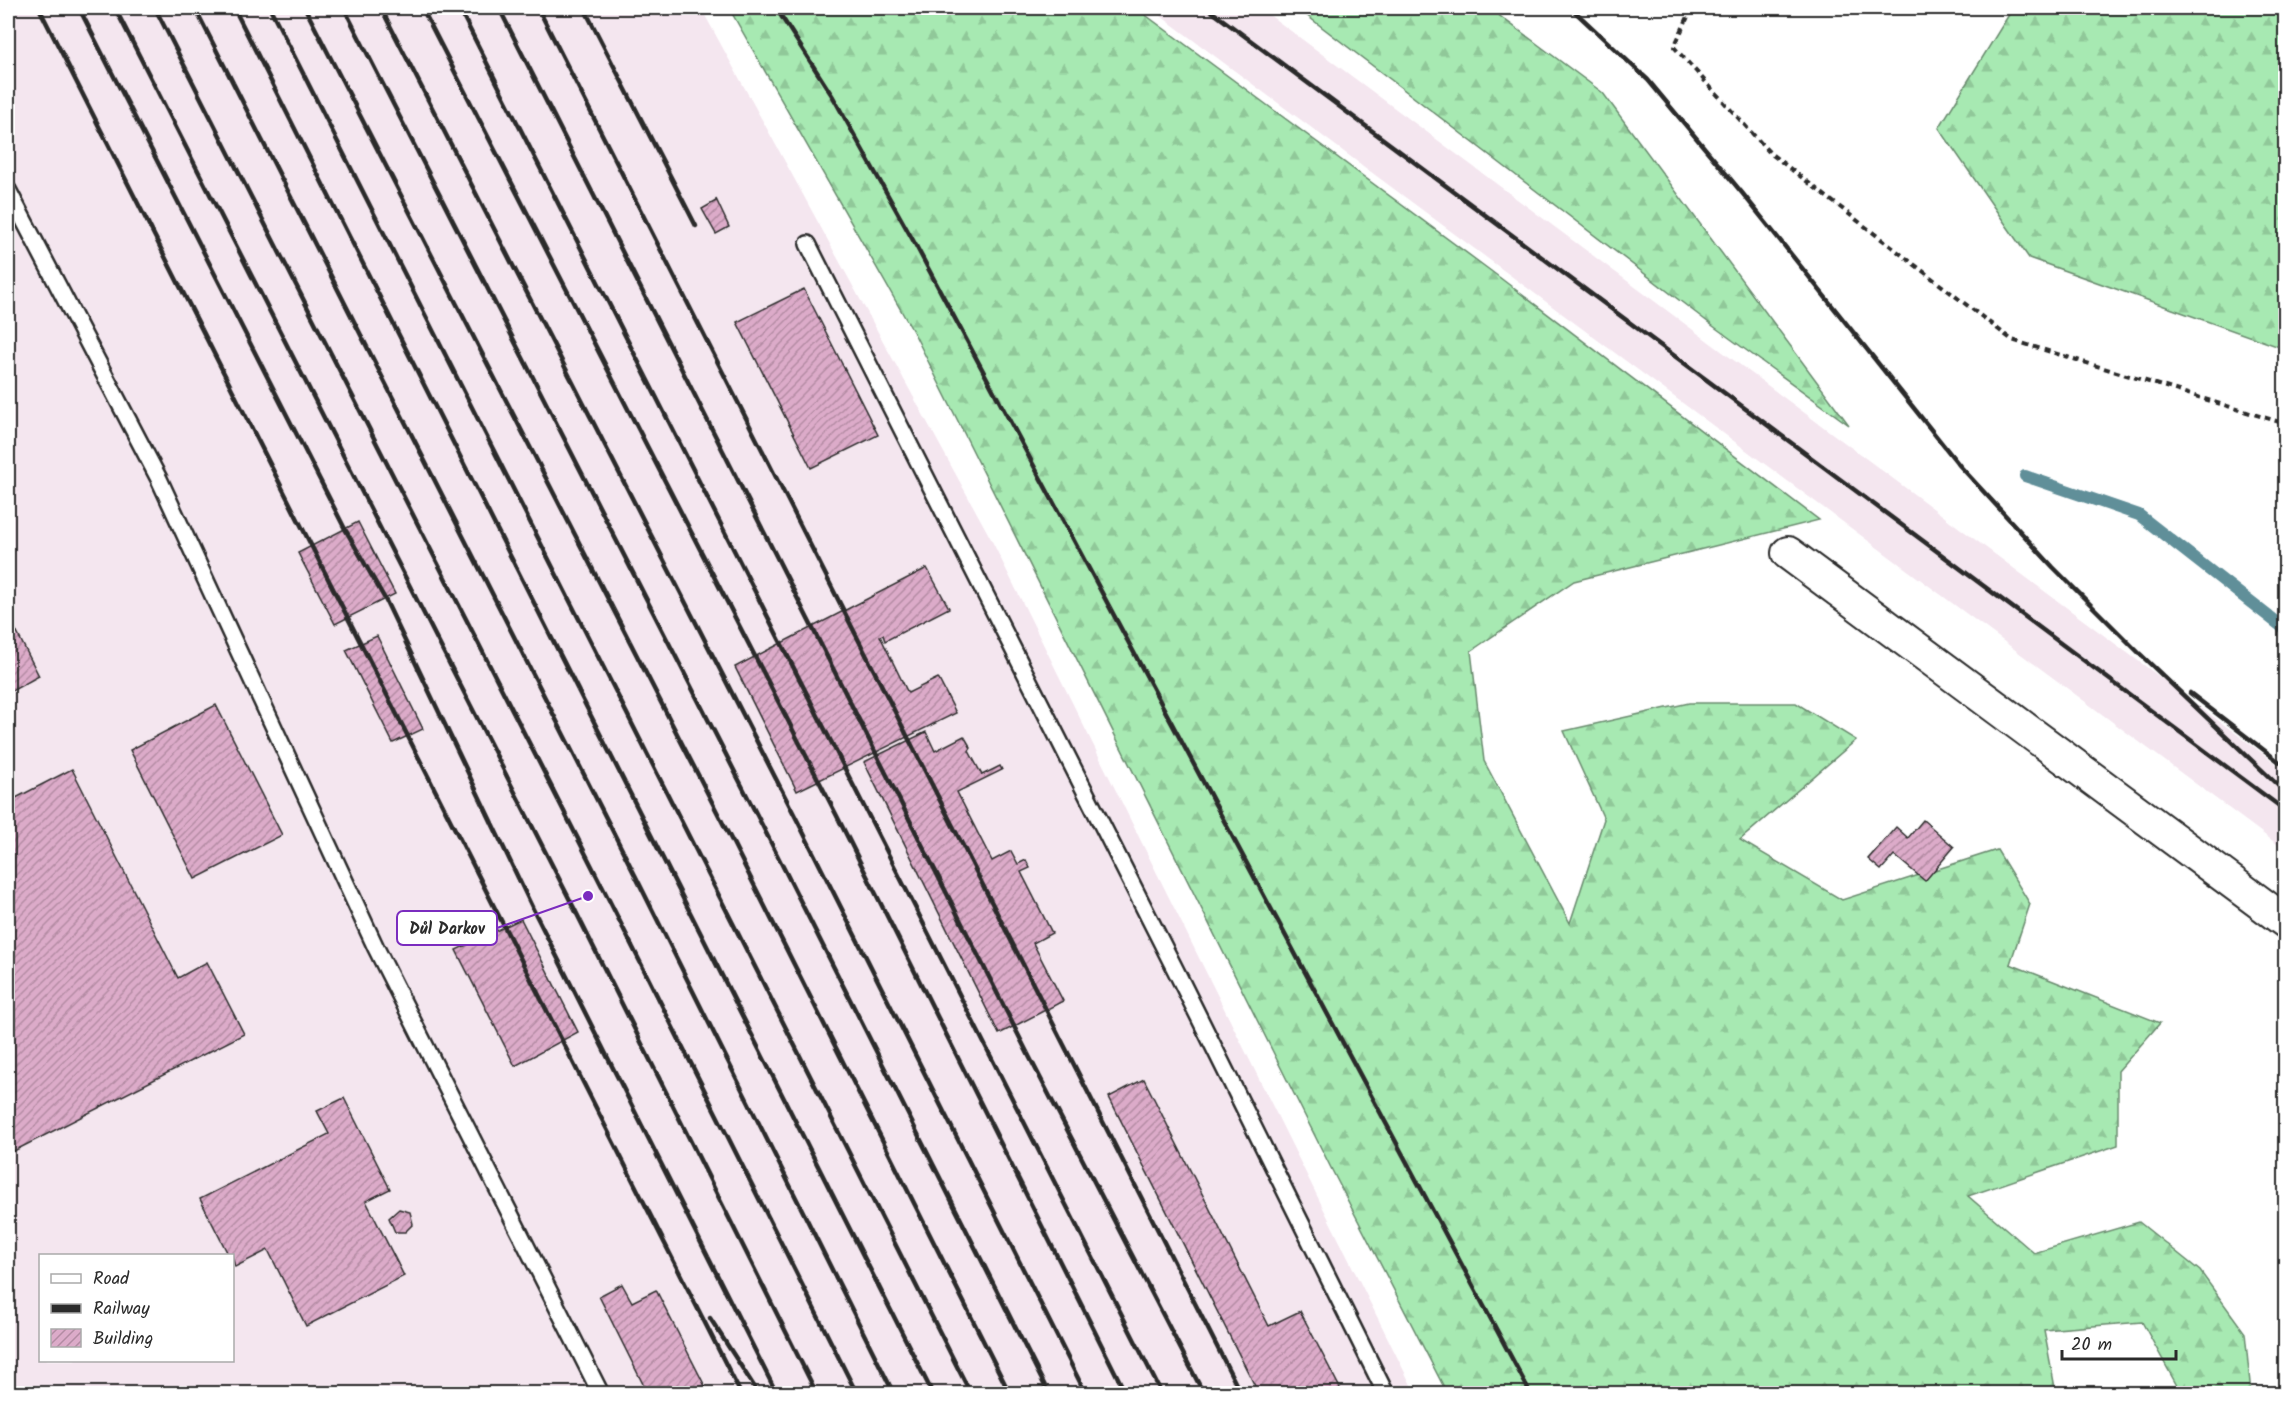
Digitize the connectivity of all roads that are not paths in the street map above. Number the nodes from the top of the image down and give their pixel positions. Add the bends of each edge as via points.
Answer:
1 (8, 190) edge
2 (808, 244) dead end
3 (1788, 553) dead end
4 (2286, 922) edge
5 (601, 1394) edge
6 (1386, 1394) edge

1 - 5 lane via 159,479 376,948
2 - 6 lane
3 - 4 street

